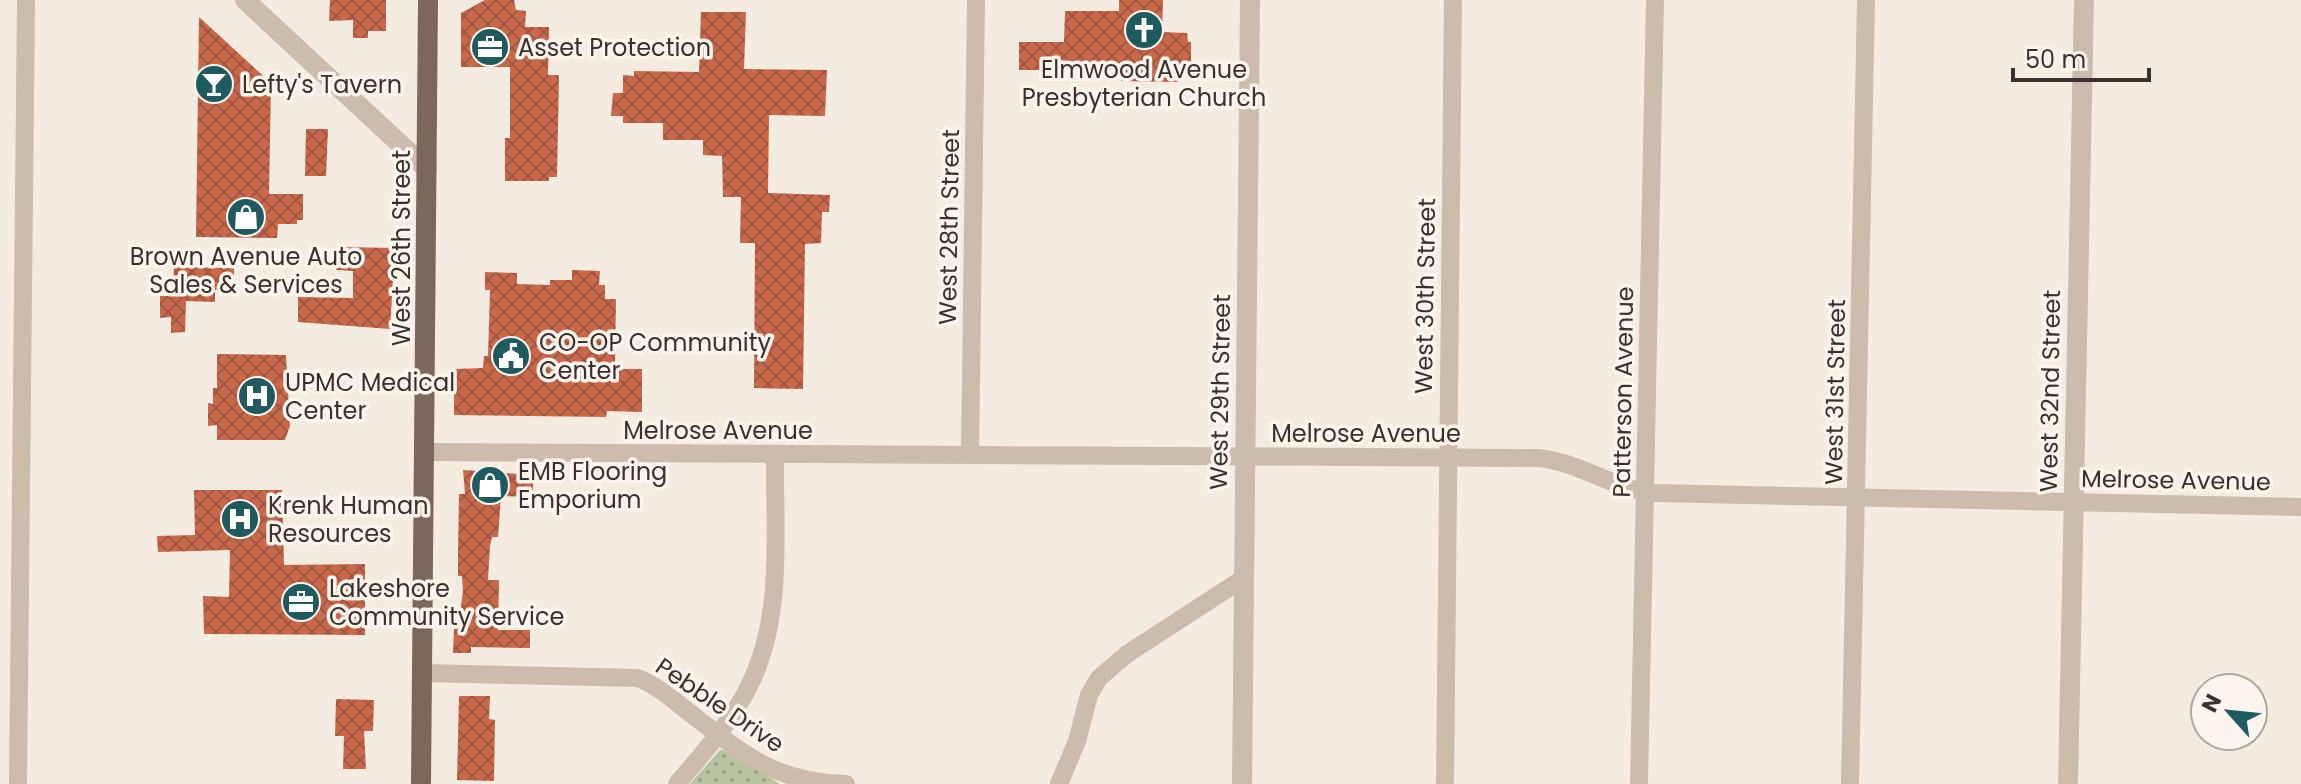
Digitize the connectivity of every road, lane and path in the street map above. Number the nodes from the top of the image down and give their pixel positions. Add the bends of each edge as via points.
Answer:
1 (26, 0) edge
2 (245, 0) edge
3 (428, 0) edge
4 (976, 0) edge
5 (1250, 0) edge
6 (1453, 0) edge
7 (1655, 0) edge
8 (1866, 0) edge
9 (2084, 0) edge
10 (427, 169) junction
11 (424, 452) junction
12 (775, 454) junction
13 (970, 455) junction
14 (1245, 457) junction
15 (1447, 458) junction
16 (1645, 492) junction
17 (1857, 498) junction
18 (2074, 502) junction
19 (2301, 507) edge
20 (1244, 578) junction
21 (422, 673) junction
22 (718, 734) junction
23 (18, 784) edge
24 (421, 784) edge
25 (677, 784) edge
26 (846, 784) edge
27 (1059, 784) edge
28 (1242, 784) edge
29 (1445, 784) edge
30 (1639, 784) edge
31 (1850, 784) edge
32 (2068, 784) edge

1 - 23 street
2 - 10 street
3 - 10 main road, West 26th Street
4 - 13 street, West 28th Street
5 - 14 street, West 29th Street
6 - 15 street, West 30th Street
7 - 16 street, Patterson Avenue
8 - 17 street, West 31st Street
9 - 18 street, West 32nd Street
10 - 11 main road, West 26th Street
11 - 12 street, Melrose Avenue
11 - 21 main road, West 26th Street
12 - 13 street, Melrose Avenue
12 - 22 street via 770,628 750,684
13 - 14 street, Melrose Avenue
14 - 15 street, Melrose Avenue
14 - 20 street, West 29th Street
15 - 16 street, Melrose Avenue via 1552,459
15 - 29 street, West 30th Street
16 - 17 street, Melrose Avenue
16 - 30 street, Patterson Avenue
17 - 18 street, Melrose Avenue
17 - 31 street, West 31st Street
18 - 19 street, Melrose Avenue
18 - 32 street, West 32nd Street
20 - 27 street via 1099,678
20 - 28 street, West 29th Street
21 - 22 street, Pebble Drive via 638,678 658,687
21 - 24 main road, West 26th Street
22 - 25 street
22 - 26 street, Pebble Drive via 784,775

